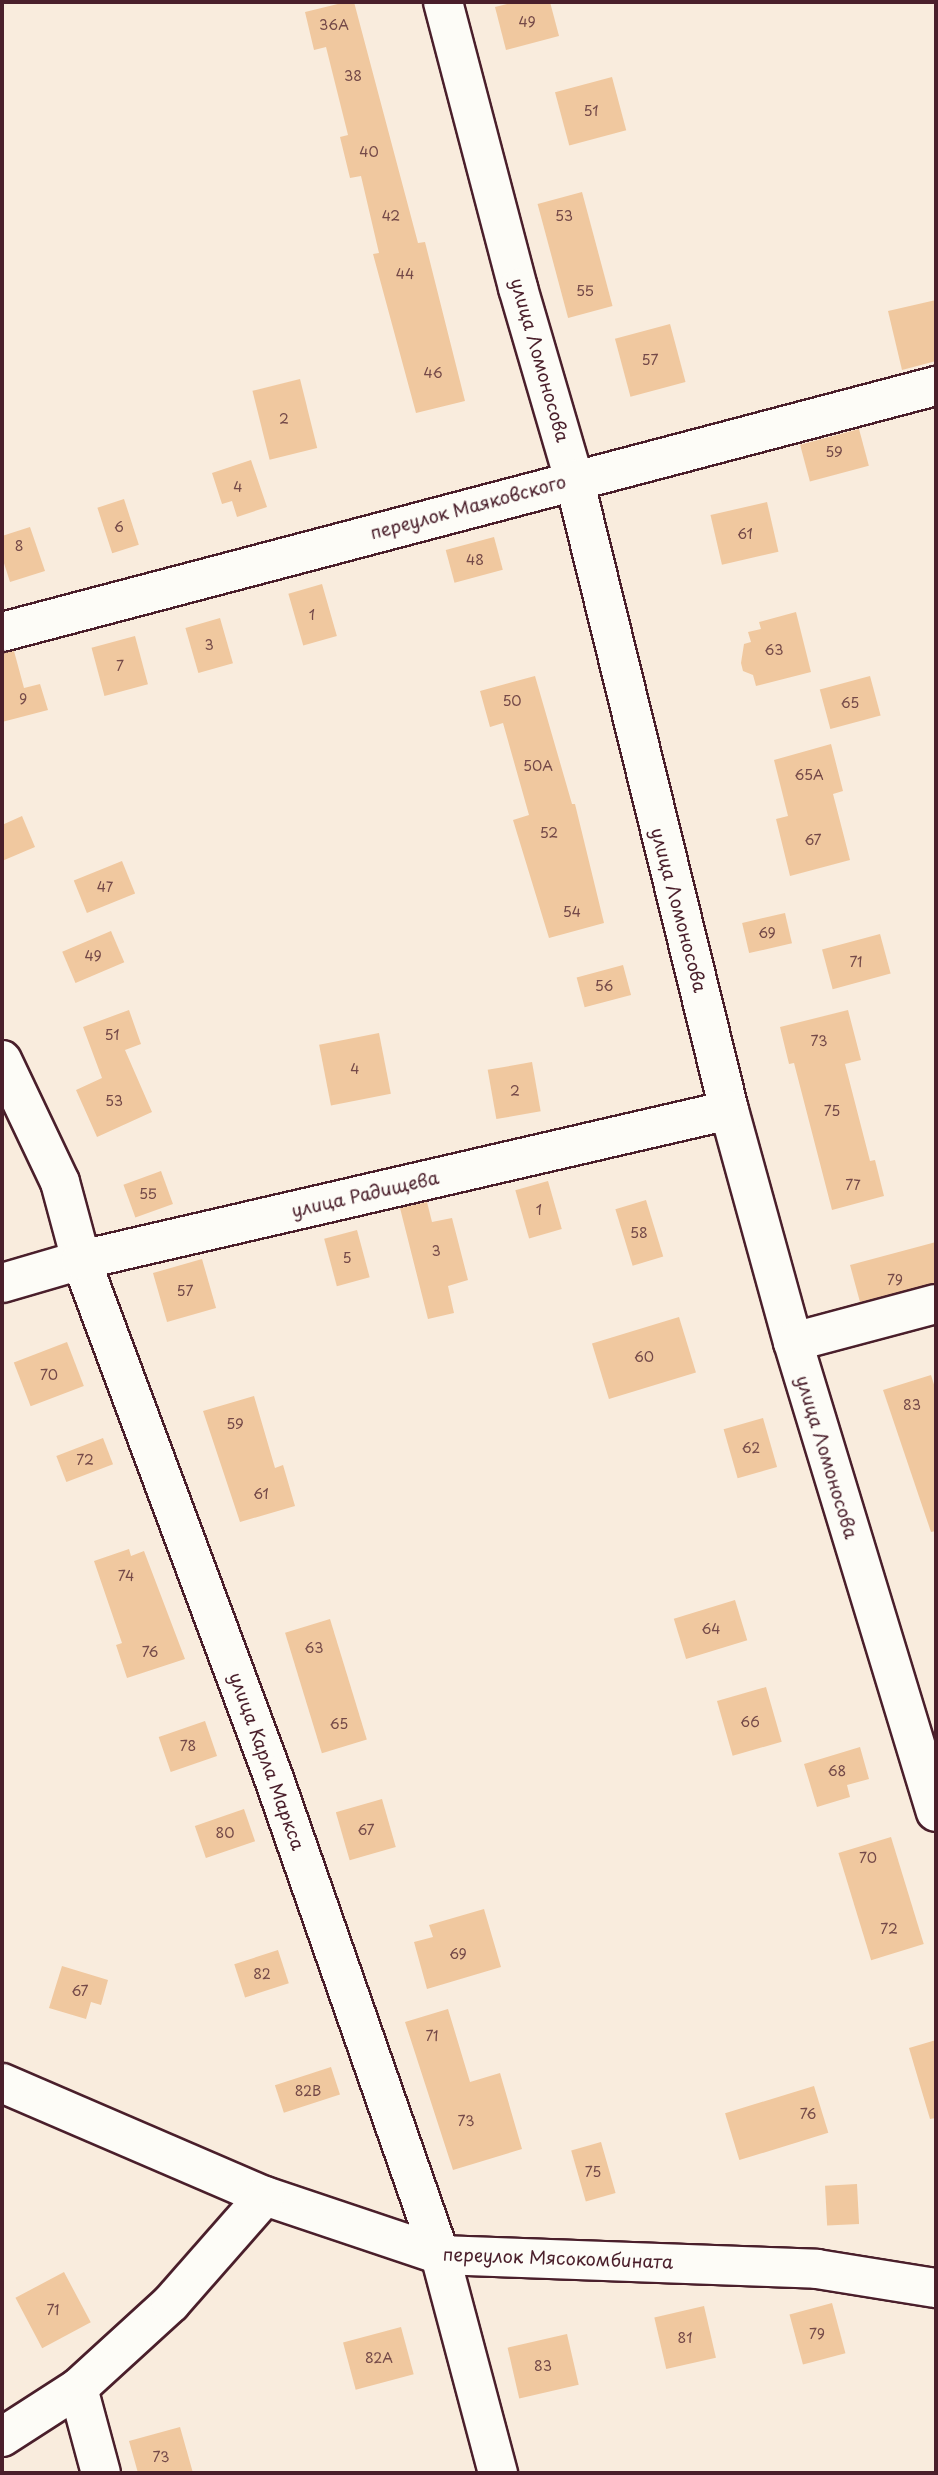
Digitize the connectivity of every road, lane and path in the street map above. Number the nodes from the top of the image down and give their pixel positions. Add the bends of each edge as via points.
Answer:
1 (443, 2) edge
2 (936, 386) edge
3 (574, 479) junction
4 (2, 632) edge
5 (2, 1060) edge
6 (729, 1110) junction
7 (81, 1260) junction
8 (2, 1283) edge
9 (936, 1304) edge
10 (793, 1342) junction
11 (936, 1812) edge
12 (2, 2083) edge
13 (265, 2196) junction
14 (440, 2255) junction
15 (936, 2288) edge
16 (78, 2388) junction
17 (2, 2437) edge
18 (101, 2473) edge
19 (498, 2473) edge

1 - 3 street, улица Ломоносова via 518,289
2 - 3 street, переулок Маяковского
3 - 4 street, переулок Маяковского
3 - 6 street, улица Ломоносова
5 - 7 street, улица Карла Маркса via 60,1182
6 - 7 street, улица Радищева
6 - 10 street, улица Ломоносова
7 - 8 street, улица Радищева
7 - 14 street, улица Карла Маркса via 273,1776
9 - 10 street
10 - 11 street, улица Ломоносова
12 - 13 street, переулок Мясокомбината
13 - 14 street, переулок Мясокомбината
13 - 16 street via 171,2303
14 - 15 street, переулок Мясокомбината via 817,2269
14 - 19 street, улица Карла Маркса
16 - 17 street
16 - 18 street

